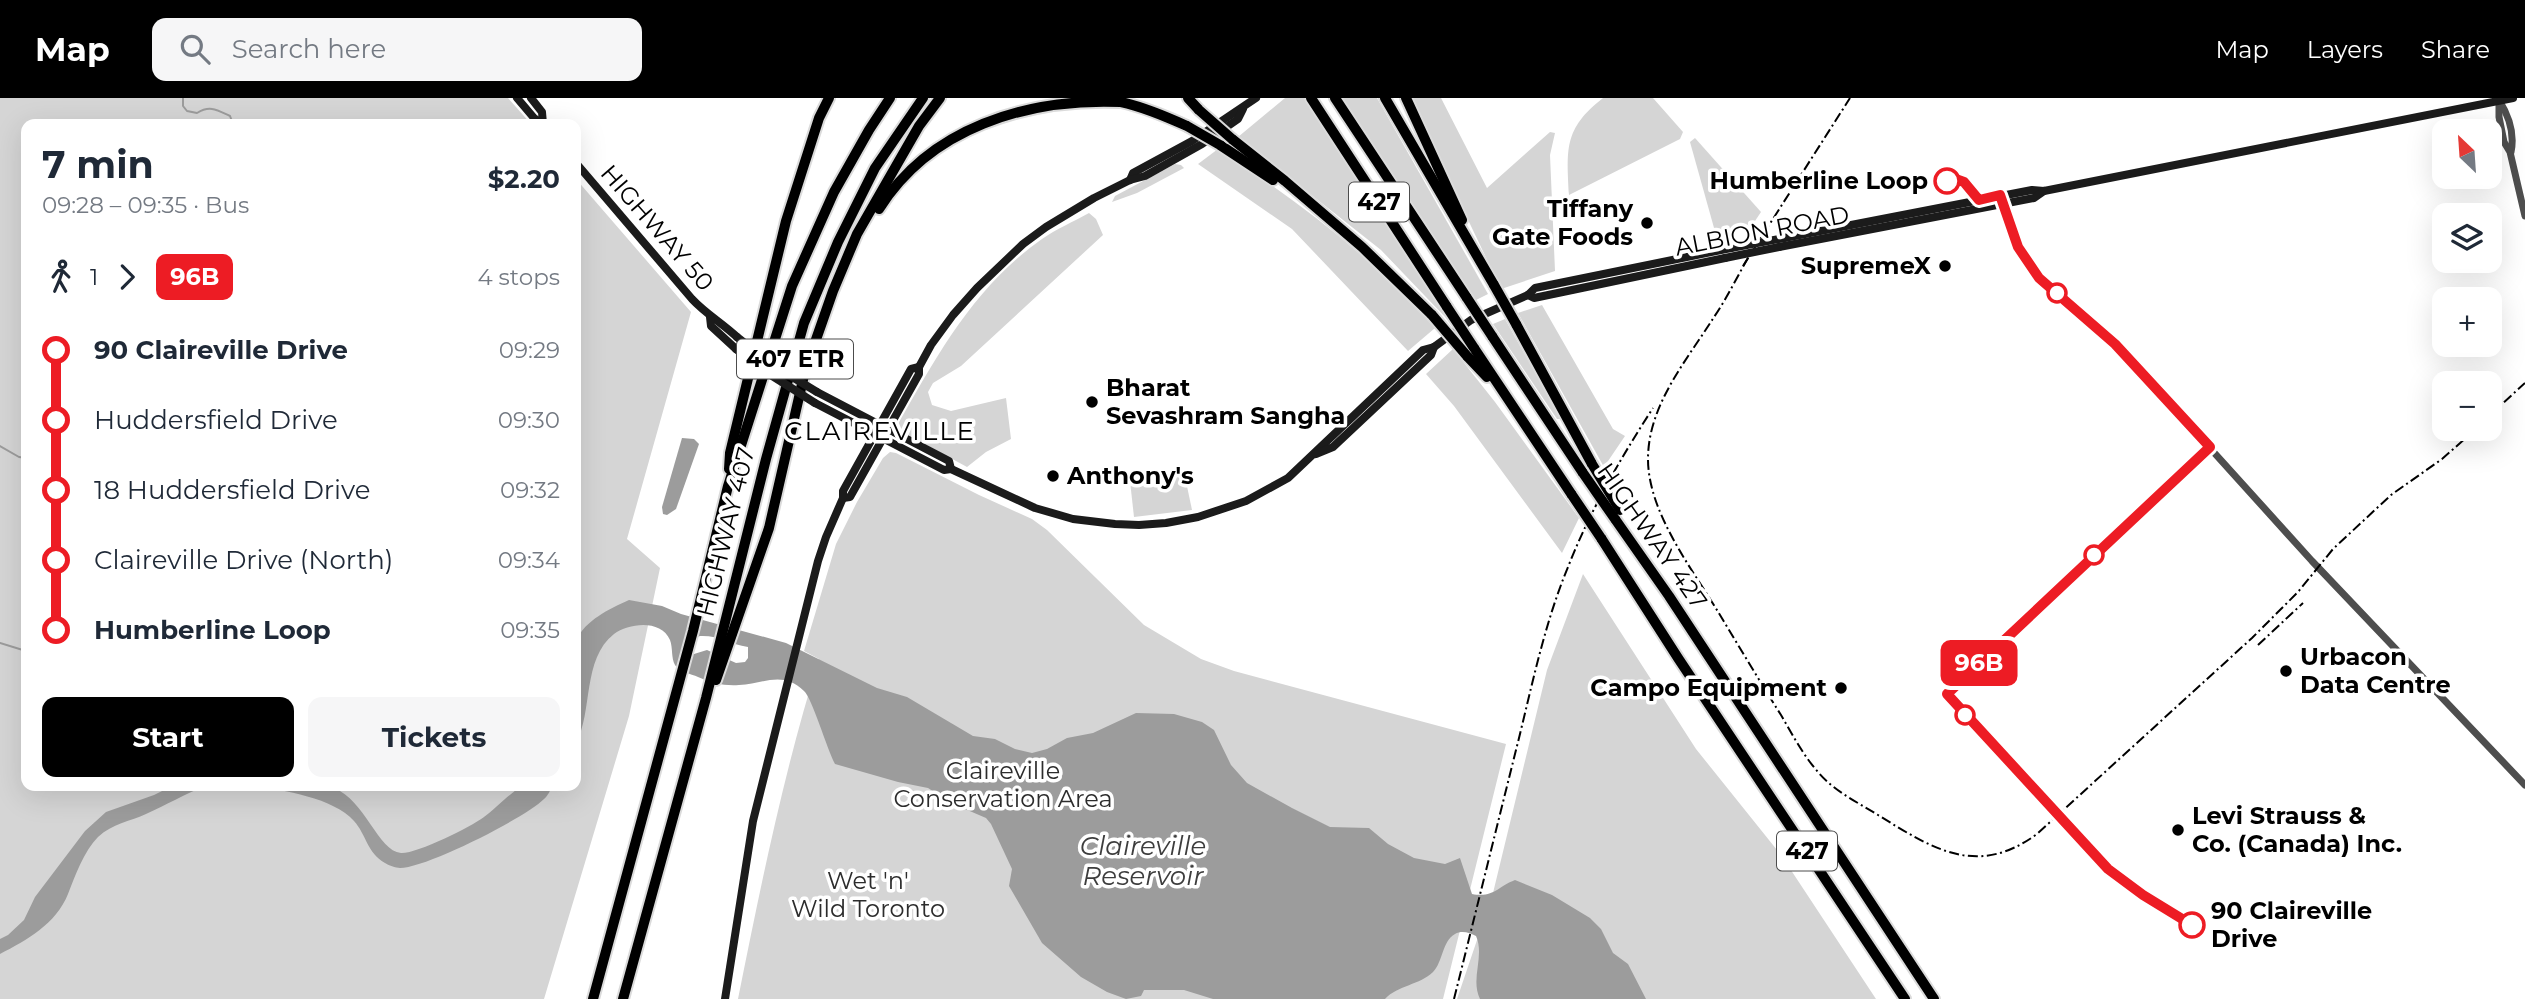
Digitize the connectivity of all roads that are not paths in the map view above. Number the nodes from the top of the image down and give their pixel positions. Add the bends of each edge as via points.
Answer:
1 (517, 98) edge
2 (531, 98) edge
3 (829, 98) edge
4 (890, 98) edge
5 (923, 98) edge
6 (940, 98) edge
7 (1188, 98) edge
8 (1256, 98) edge
9 (1311, 98) edge
10 (1335, 98) edge
11 (1385, 98) edge
12 (1406, 98) edge
13 (2513, 98) edge
14 (2499, 100) junction
15 (536, 119) edge
16 (543, 119) edge
17 (581, 169) edge
18 (2001, 199) junction
19 (1305, 200) junction
20 (2525, 216) edge
21 (852, 248) junction
22 (1494, 285) junction
23 (1528, 295) junction
24 (710, 317) junction
25 (1471, 352) junction
26 (884, 428) junction
27 (879, 436) junction
28 (951, 469) junction
29 (728, 486) junction
30 (1617, 515) junction
31 (731, 616) junction
32 (2525, 785) edge
33 (1904, 998) edge
34 (593, 999) edge
35 (623, 999) edge
36 (725, 999) edge
37 (1934, 999) edge

1 - 15 main road
2 - 16 main road
3 - 29 highway via 786,221 730,453
4 - 29 highway, HIGHWAY 407 / 407 ETR via 834,192 792,286
5 - 31 highway, HIGHWAY 407 / 407 ETR via 875,168 804,323
6 - 21 highway via 919,126
7 - 19 highway, bridge
8 - 26 main road via 1023,244 953,315
9 - 25 highway, 427, bridge via 1447,307
10 - 30 highway, HIGHWAY 427 / 427, bridge via 1583,473
11 - 22 highway
12 - 22 highway
13 - 14 main road, ALBION ROAD
14 - 18 main road, ALBION ROAD
14 - 20 street via 2509,115 2510,152
17 - 24 main road, HIGHWAY 50
18 - 23 main road, ALBION ROAD, bridge via 1534,298
18 - 23 main road, ALBION ROAD, bridge via 1567,280 1535,288
18 - 32 street via 2018,247 2039,278 2115,344 2318,568
19 - 21 highway, bridge via 1220,145 1158,113 1119,102 1042,100 977,119 943,139 911,168
19 - 25 highway, bridge via 1362,247
21 - 31 highway via 815,338 769,528
22 - 30 highway, bridge
23 - 28 main road, ALBION ROAD via 1471,320 1423,350 1288,478 1247,501 1198,517 1115,524 1051,513
24 - 26 main road, HIGHWAY 50, bridge via 779,369
24 - 27 main road, HIGHWAY 50, bridge via 711,326 766,372
25 - 33 highway, HIGHWAY 427 / 427, bridge via 1601,538
26 - 27 main road
26 - 28 main road, ALBION ROAD via 949,461
27 - 28 main road, ALBION ROAD via 944,470
27 - 36 main road via 843,491 826,537 753,821
29 - 34 highway, HIGHWAY 407 / 407 ETR
30 - 37 highway, HIGHWAY 427 / 427
31 - 35 highway via 719,675 706,698

